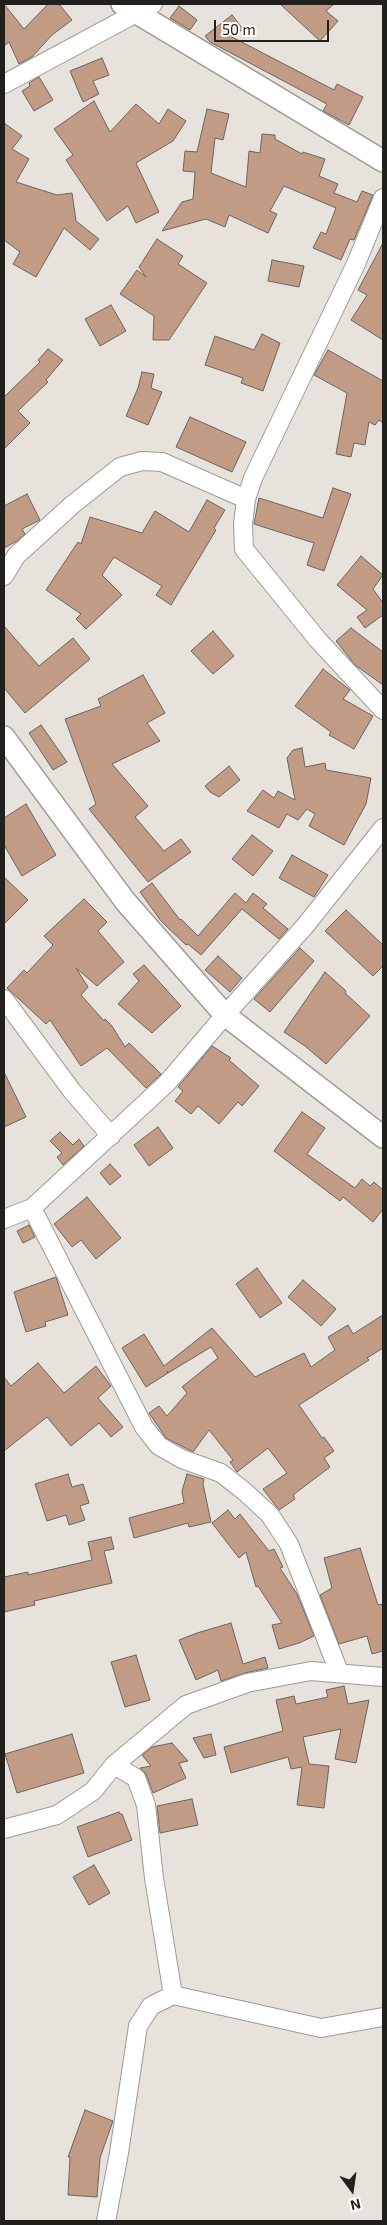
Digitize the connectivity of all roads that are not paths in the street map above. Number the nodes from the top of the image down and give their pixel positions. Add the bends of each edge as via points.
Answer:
1 (137, 6) edge
2 (4, 84) edge
3 (383, 161) edge
4 (383, 198) edge
5 (246, 499) junction
6 (4, 576) edge
7 (383, 710) edge
8 (4, 737) edge
9 (383, 828) edge
10 (4, 999) edge
11 (225, 1015) junction
12 (111, 1136) junction
13 (383, 1137) edge
14 (32, 1208) junction
15 (4, 1219) edge
16 (339, 1672) junction
17 (383, 1677) edge
18 (114, 1765) junction
19 (4, 1829) edge
20 (173, 1995) junction
21 (383, 2017) edge
22 (106, 2221) edge

1 - 2 street
1 - 3 street
4 - 5 street via 355,266 253,478
5 - 6 street via 162,462 142,461 120,467 16,556
5 - 7 street via 244,549 318,640
8 - 11 street via 125,901
9 - 11 street via 305,926
10 - 12 street via 72,1091
11 - 12 street via 167,1083
11 - 13 street
12 - 14 street
14 - 15 street
14 - 16 street via 144,1427 159,1446 182,1459 221,1473 270,1515 289,1544
16 - 17 street
16 - 18 street via 311,1671 247,1683 186,1706
18 - 19 street via 93,1791 56,1816
18 - 20 street via 136,1778 146,1805
20 - 21 street via 321,2028
20 - 22 street via 151,2006 138,2026

